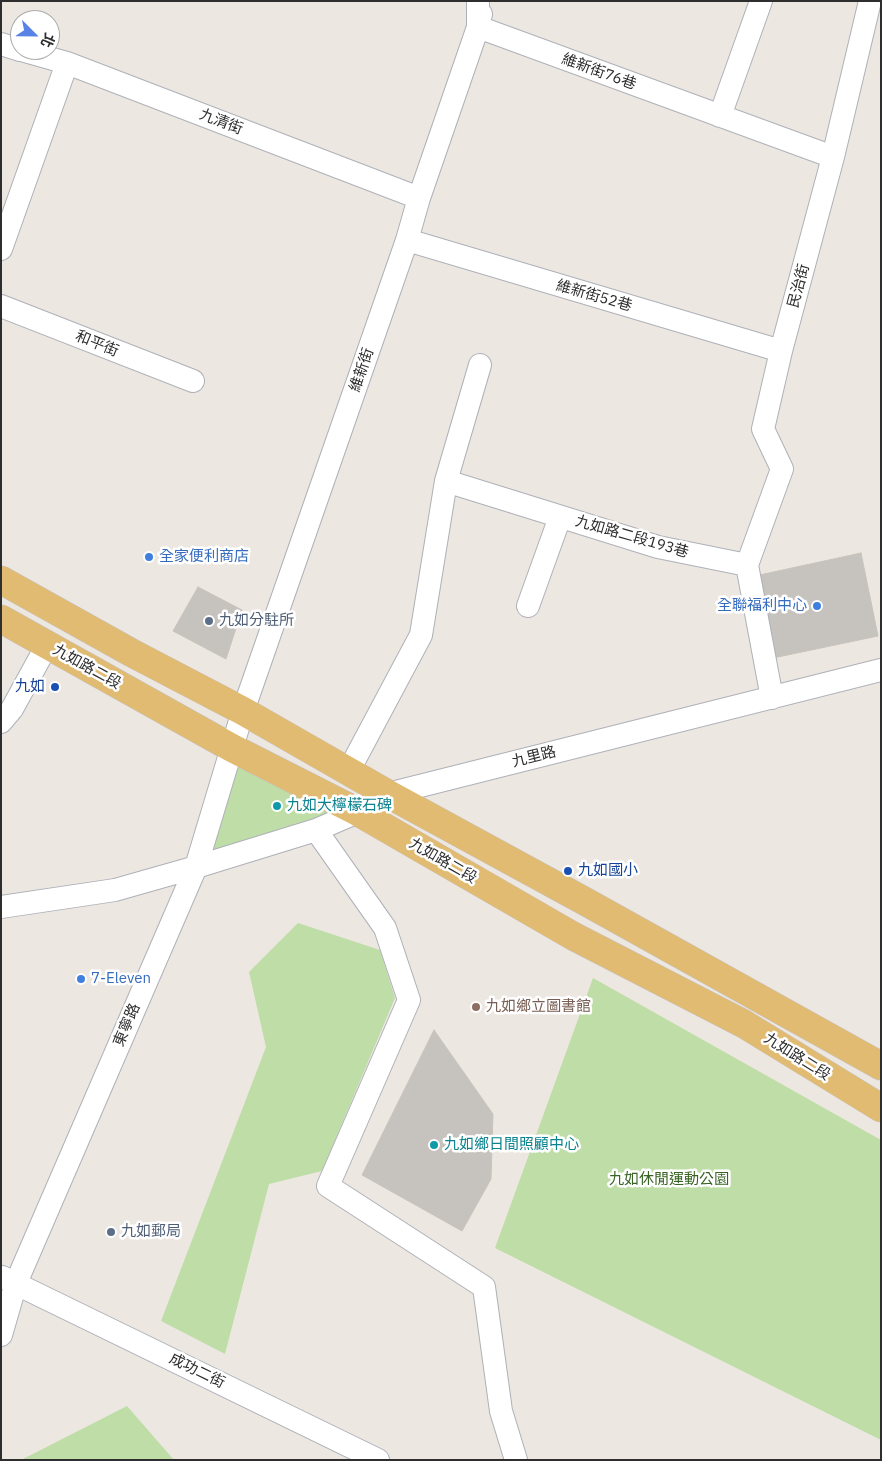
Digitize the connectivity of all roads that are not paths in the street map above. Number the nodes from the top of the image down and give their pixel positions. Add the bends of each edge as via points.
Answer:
1 (478, 1) edge
2 (484, 1) edge
3 (761, 1) edge
4 (870, 1) edge
5 (478, 27) junction
6 (56, 60) edge
7 (67, 63) junction
8 (720, 116) junction
9 (833, 157) junction
10 (420, 198) junction
11 (407, 240) junction
12 (1, 249) edge
13 (1, 306) edge
14 (781, 351) junction
15 (480, 365) dead end
16 (193, 381) dead end
17 (446, 481) junction
18 (560, 517) junction
19 (747, 565) junction
20 (1, 580) edge
21 (528, 606) dead end
22 (1, 619) edge
23 (47, 645) junction
24 (881, 670) edge
25 (772, 698) junction
26 (243, 711) junction
27 (1, 722) edge
28 (232, 748) junction
29 (348, 772) junction
30 (388, 794) junction
31 (358, 812) junction
32 (316, 830) junction
33 (196, 867) junction
34 (588, 903) junction
35 (1, 907) edge
36 (573, 936) junction
37 (759, 998) junction
38 (744, 1024) junction
39 (881, 1066) edge
40 (881, 1108) edge
41 (8, 1279) edge
42 (1, 1335) edge
43 (378, 1460) edge
44 (516, 1460) edge

1 - 5 street, 維新街
2 - 5 street, 維新街
3 - 8 street
4 - 9 street, 民治街
5 - 8 street, 維新街76巷
5 - 10 street, 維新街
6 - 7 street, 九清街
7 - 10 street, 九清街
7 - 12 street
8 - 9 street, 維新街76巷
9 - 14 street, 民治街
10 - 11 street, 維新街
11 - 14 street, 維新街52巷
11 - 26 street, 維新街
13 - 16 street, 和平街
14 - 19 street, 民治街 via 763,429 782,469
15 - 17 street
17 - 18 street, 九如路二段193巷
17 - 29 street via 421,635
18 - 19 street, 九如路二段193巷 via 658,547
18 - 21 street
19 - 25 street
20 - 26 main road, 九如路二段
22 - 23 main road, 九如路二段
23 - 27 street via 12,709
23 - 28 main road, 九如路二段
24 - 25 street, 九里路
25 - 30 street, 九里路
26 - 28 street, 東寧路
26 - 29 main road, 九如路二段
28 - 31 main road, 九如路二段
28 - 33 street, 東寧路
29 - 30 main road, 九如路二段
30 - 31 street, 九里路
30 - 34 main road, 九如路二段
31 - 32 street, 九里路
31 - 36 main road, 九如路二段
32 - 33 street, 九里路
32 - 44 street via 385,928 409,1000 328,1186 484,1287 501,1411
33 - 35 street, 九里路 via 115,890
33 - 41 street, 東寧路
34 - 36 main road
34 - 37 main road, 九如路二段
36 - 38 main road, 九如路二段
37 - 38 main road
37 - 39 main road, 九如路二段
38 - 40 main road, 九如路二段
41 - 42 street, 東寧路
41 - 43 street, 成功二街

